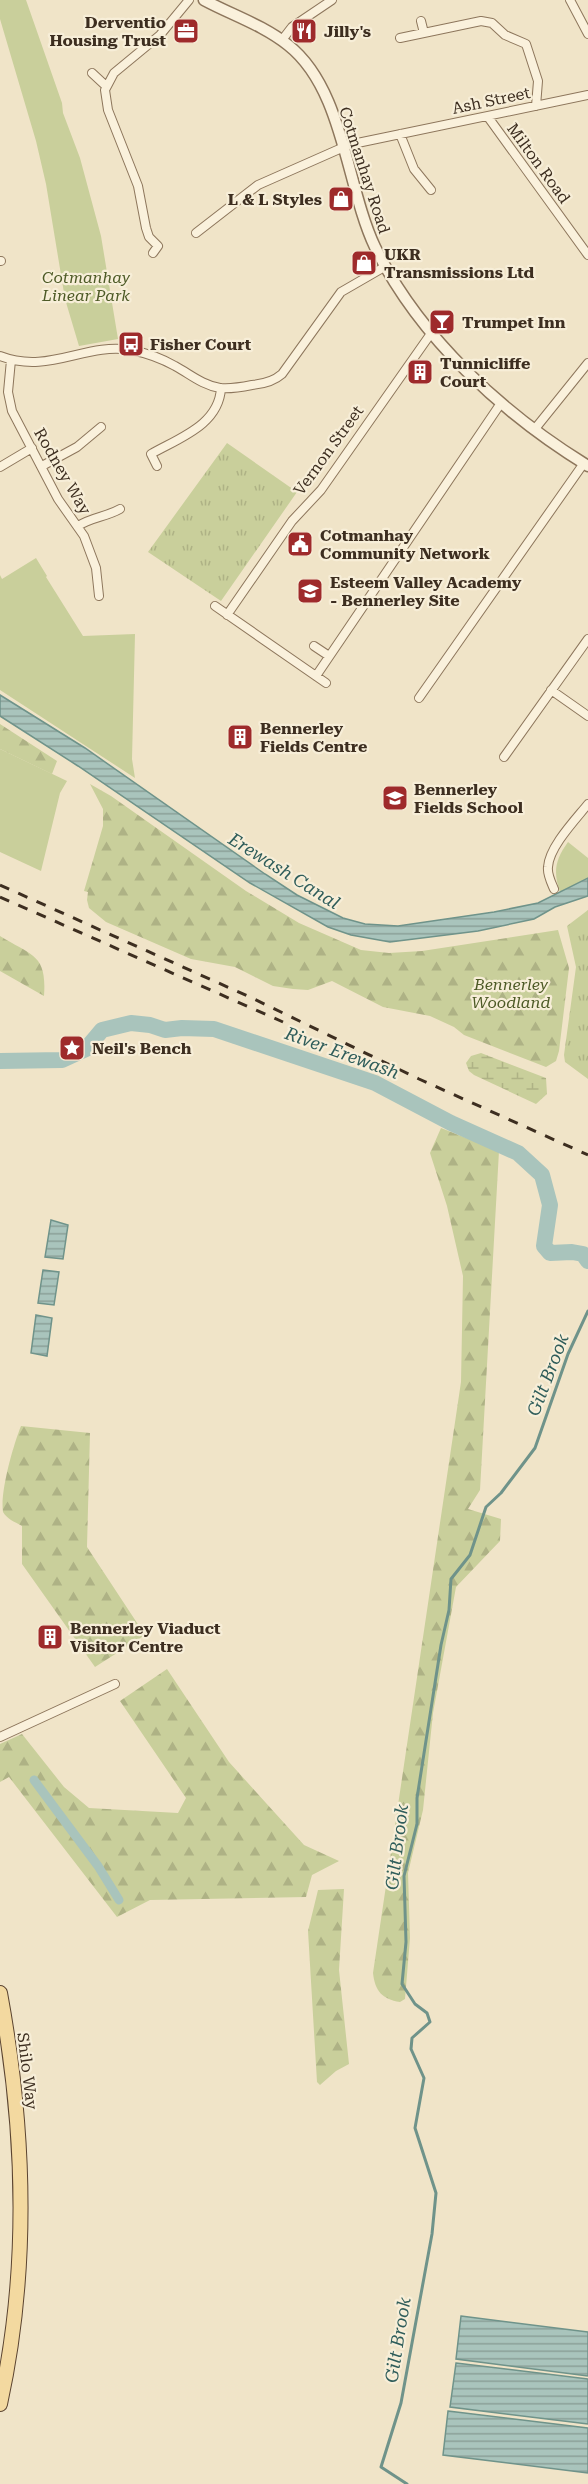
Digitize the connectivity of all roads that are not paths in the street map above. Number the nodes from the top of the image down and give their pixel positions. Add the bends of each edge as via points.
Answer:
1 (189, 0) edge
2 (204, 0) edge
3 (332, 0) edge
4 (570, 0) edge
5 (421, 21) dead end
6 (424, 33) junction
7 (588, 34) edge
8 (400, 38) dead end
9 (282, 40) junction
10 (92, 72) dead end
11 (106, 86) junction
12 (588, 95) edge
13 (536, 106) junction
14 (488, 117) junction
15 (400, 134) junction
16 (344, 147) junction
17 (431, 190) dead end
18 (196, 233) dead end
19 (153, 253) dead end
20 (588, 255) edge
21 (386, 266) junction
22 (432, 332) junction
23 (0, 356) edge
24 (11, 360) junction
25 (588, 363) edge
26 (221, 388) junction
27 (501, 404) junction
28 (101, 427) dead end
29 (534, 430) junction
30 (32, 448) junction
31 (586, 465) edge
32 (42, 466) junction
33 (158, 466) dead end
34 (0, 467) edge
35 (121, 508) dead end
36 (78, 526) junction
37 (99, 596) dead end
38 (215, 606) dead end
39 (227, 615) junction
40 (588, 639) edge
41 (314, 646) dead end
42 (329, 656) junction
43 (315, 676) junction
44 (326, 683) dead end
45 (551, 690) junction
46 (419, 698) dead end
47 (588, 716) edge
48 (504, 757) dead end
49 (588, 804) edge
50 (554, 889) dead end
51 (115, 1684) dead end
52 (0, 1737) edge
53 (0, 1993) edge
54 (0, 2404) edge

1 - 11 street via 160,35 117,70
2 - 9 street, Cotmanhay Road
3 - 9 street via 292,27
4 - 7 street
5 - 6 street
6 - 8 street
6 - 13 street via 484,21 525,43 538,81
9 - 16 street, Cotmanhay Road via 315,75
10 - 11 street
11 - 19 street via 106,104 138,186 146,228 158,246
12 - 13 street, Ash Street
13 - 14 street, Ash Street
14 - 15 street, Ash Street
14 - 20 street, Milton Road
15 - 16 street, Ash Street
15 - 17 street via 414,169
16 - 18 street, Ash Street via 258,185 204,222
16 - 21 street, Cotmanhay Road via 366,223
21 - 22 street, Cotmanhay Road
21 - 26 street via 341,292 277,379
22 - 27 street, Cotmanhay Road
22 - 39 street, Vernon Street
23 - 24 street
24 - 26 street via 53,361 123,349 166,361 201,382
24 - 30 street, Rodney Way via 9,405
25 - 29 street
26 - 33 street via 218,408 210,418 151,454
27 - 29 street, Cotmanhay Road
27 - 42 street
28 - 32 street via 77,447
29 - 31 street, Cotmanhay Road
30 - 32 street, Rodney Way
30 - 34 street
31 - 46 street
32 - 36 street, Rodney Way via 58,499
35 - 36 street
36 - 37 street, Rodney Way via 93,558
38 - 39 street
39 - 43 street
40 - 45 street
41 - 42 street
42 - 43 street
43 - 44 street
45 - 47 street
45 - 48 street via 508,744
49 - 50 street via 548,863
51 - 52 street
53 - 54 main road, Shilo Way via 17,2111 21,2180 17,2297

